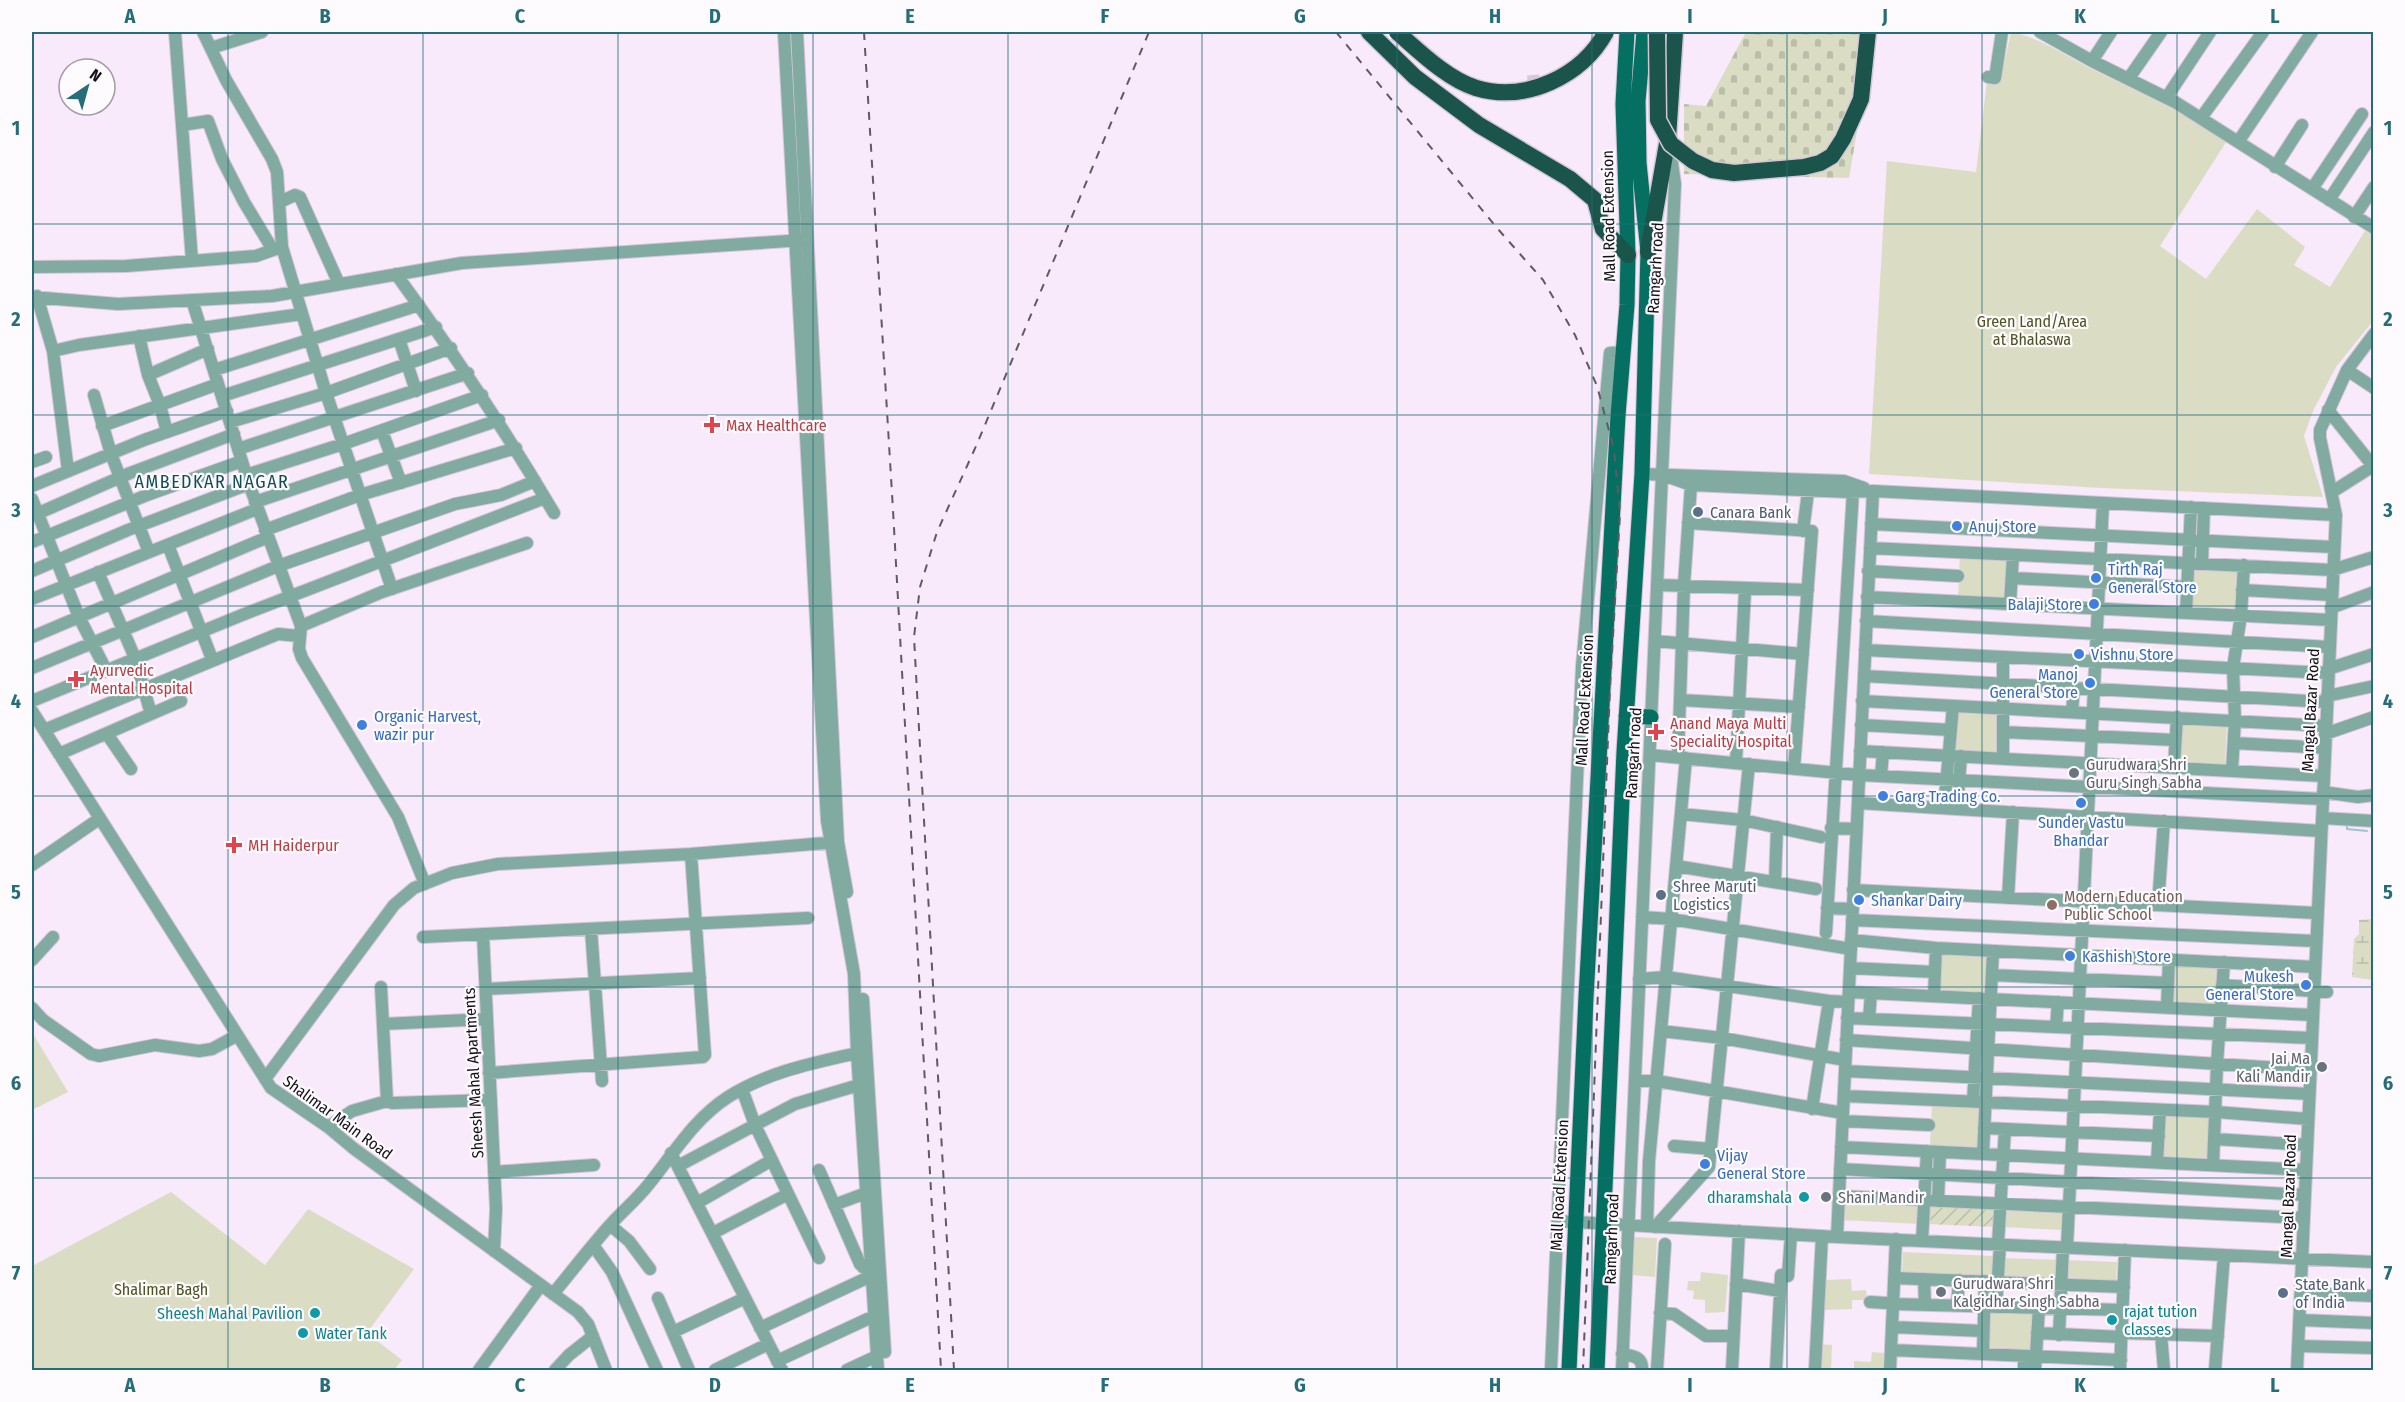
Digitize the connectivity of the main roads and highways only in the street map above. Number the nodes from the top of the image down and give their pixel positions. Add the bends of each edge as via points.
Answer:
1 (1369, 32) edge
2 (1397, 32) edge
3 (1606, 32) edge
4 (1627, 32) edge
5 (1644, 32) edge
6 (1657, 32) edge
7 (1674, 32) edge
8 (1868, 32) edge
9 (1648, 252) junction
10 (1628, 255) junction
11 (1626, 716) junction
12 (1652, 717) road end
13 (1569, 1371) edge
14 (1598, 1371) edge

1 - 10 highway via 1415,77 1479,125 1570,179 1595,200 1603,230
2 - 3 highway, bridge via 1434,65 1475,87 1503,92 1523,91 1559,79 1597,48
4 - 10 main road, Mall Road Extension via 1623,104
5 - 9 main road, Mall Road Extension via 1638,111
6 - 8 highway, bridge via 1658,120 1671,144 1712,170 1734,173 1804,167 1832,156 1861,99
7 - 9 highway via 1668,138
9 - 11 main road, Mall Road Extension via 1642,474
10 - 13 main road, Mall Road Extension via 1616,353
11 - 12 main road
11 - 14 main road, Mall Road Extension

